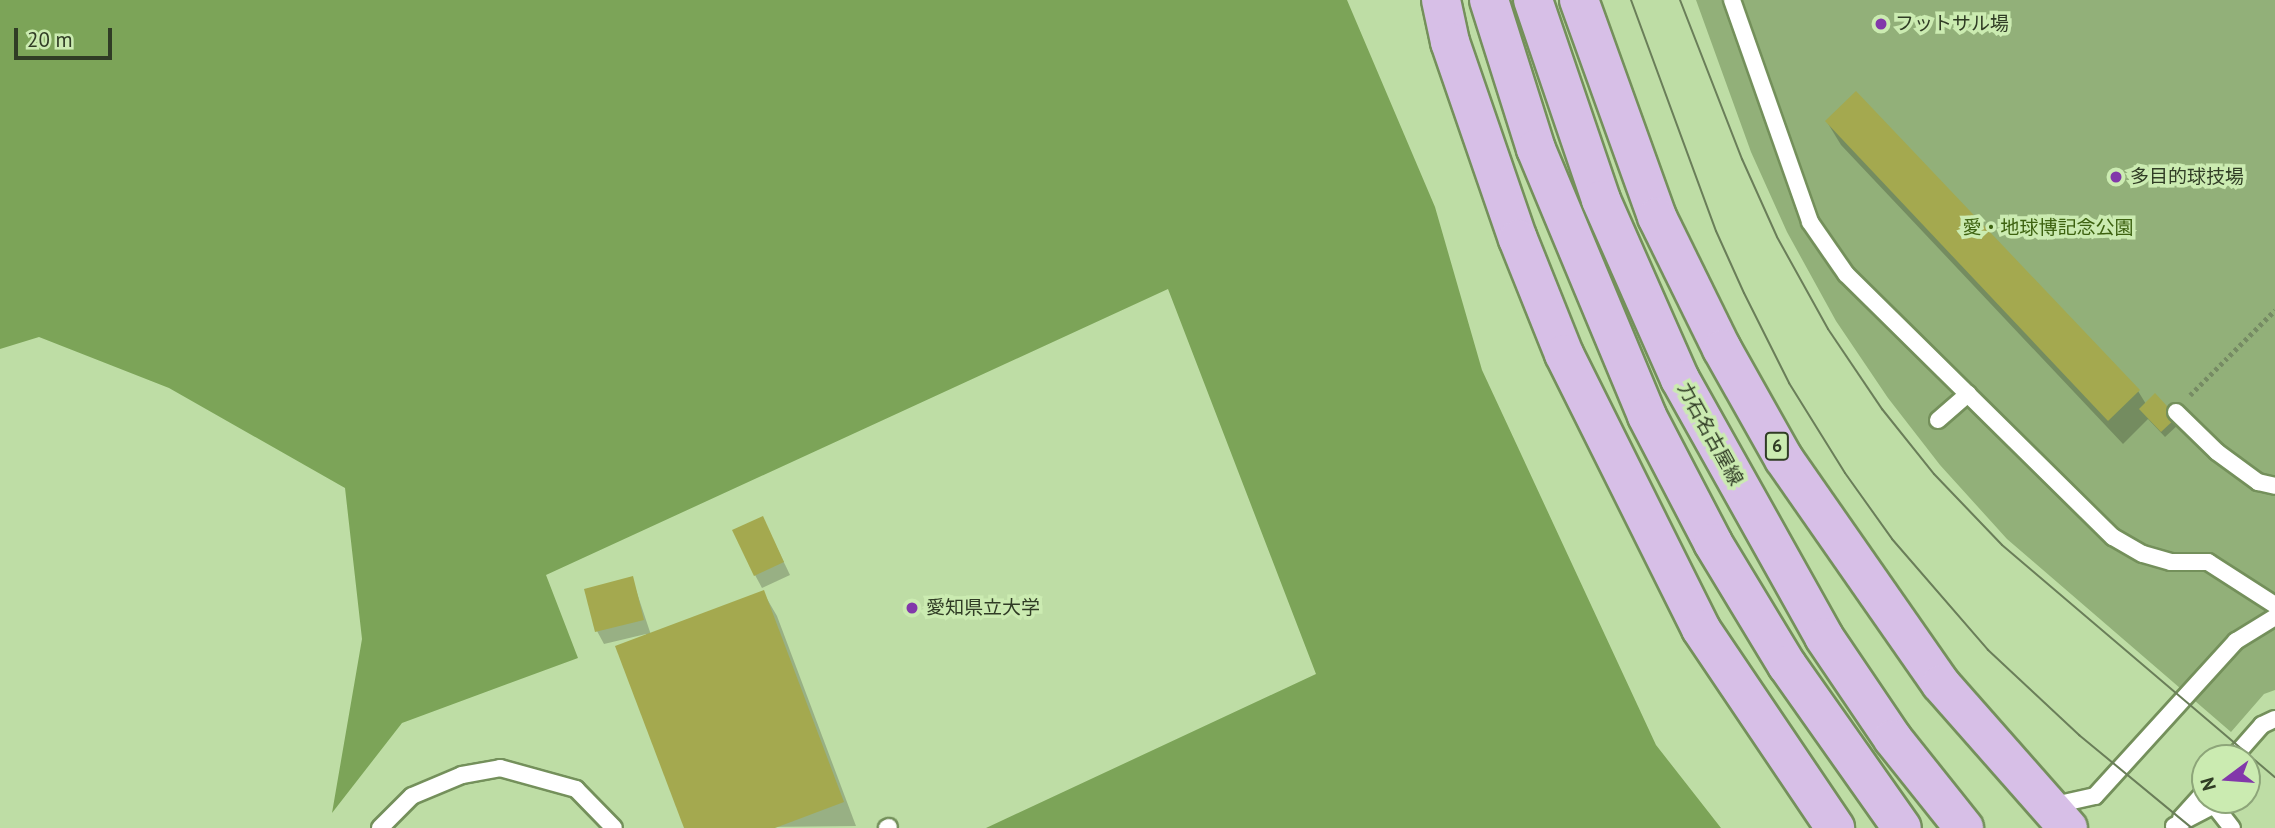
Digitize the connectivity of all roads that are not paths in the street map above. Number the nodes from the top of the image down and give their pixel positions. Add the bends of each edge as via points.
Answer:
1 (1441, 0) edge
2 (1489, 0) edge
3 (1533, 0) edge
4 (1579, 0) edge
5 (1732, 0) edge
6 (1968, 394) junction
7 (2176, 412) road end
8 (1938, 420) dead end
9 (2275, 486) edge
10 (2275, 605) edge
11 (2275, 617) edge
12 (2275, 719) edge
13 (2245, 744) edge
14 (2191, 807) edge
15 (2058, 817) edge
16 (2174, 827) edge
17 (380, 828) edge
18 (614, 828) edge
19 (1835, 828) edge
20 (1902, 828) edge
21 (1964, 828) edge
22 (2232, 828) edge

1 - 19 main road via 1450,41 1518,239 1564,354 1701,629
2 - 20 main road via 1536,149 1647,416 1713,543 1787,665
3 - 21 main road, 力石名古屋線 via 1596,188 1680,379 1824,637 1893,739
4 - 15 main road, 6 via 1657,217 1722,349 1784,459 1941,684
5 - 6 lane via 1791,177 1826,249
6 - 8 lane
6 - 10 lane via 2113,537 2143,554 2171,562 2208,562
7 - 9 lane via 2227,459 2258,482
11 - 15 lane via 2236,641 2095,796
12 - 13 lane via 2262,725
14 - 16 lane
16 - 22 lane via 2214,805
17 - 18 lane via 412,796 462,775 500,768 576,789

